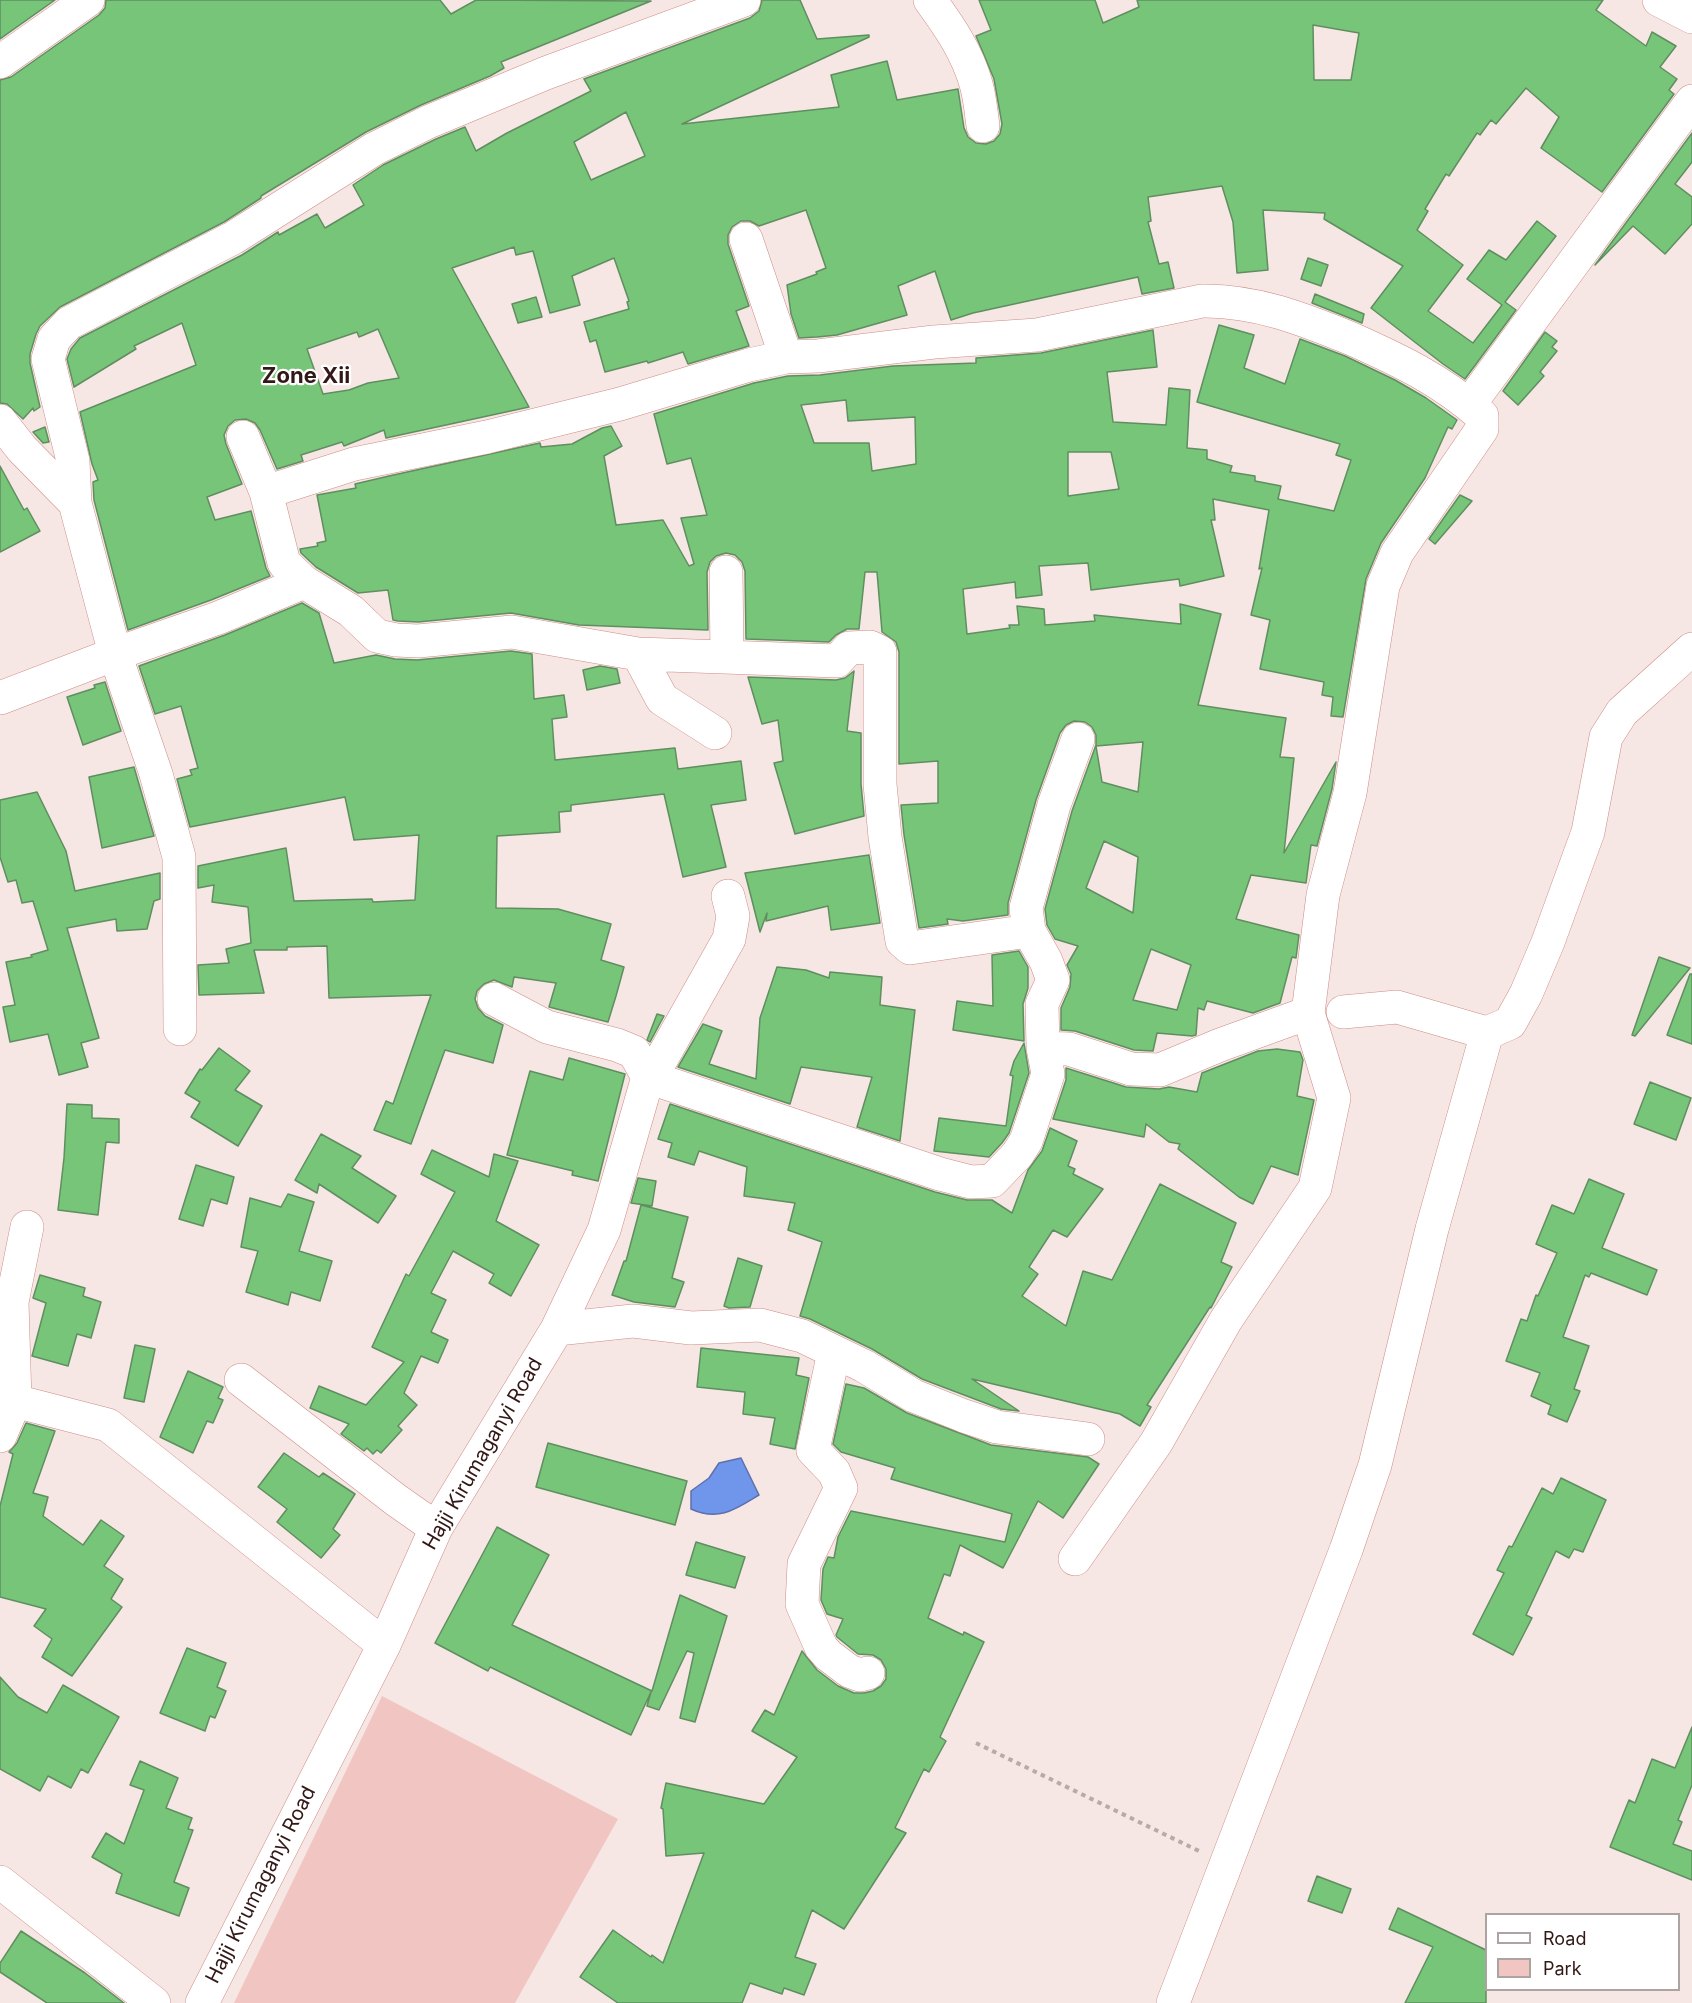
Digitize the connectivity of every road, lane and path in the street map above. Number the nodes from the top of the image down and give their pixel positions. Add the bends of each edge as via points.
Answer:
1 (88, 0) edge
2 (744, 0) edge
3 (930, 0) edge
4 (1659, 0) edge
5 (1692, 17) edge
6 (0, 62) edge
7 (1692, 101) edge
8 (983, 126) dead end
9 (746, 239) dead end
10 (786, 357) junction
11 (1469, 405) junction
12 (0, 421) edge
13 (243, 436) dead end
14 (266, 492) junction
15 (75, 503) junction
16 (726, 572) dead end
17 (304, 582) junction
18 (1692, 649) edge
19 (115, 654) junction
20 (638, 654) junction
21 (727, 656) junction
22 (0, 699) edge
23 (715, 733) dead end
24 (1078, 739) dead end
25 (728, 896) dead end
26 (1029, 931) junction
27 (494, 999) dead end
28 (1343, 1012) dead end
29 (1308, 1013) junction
30 (180, 1029) dead end
31 (1486, 1033) junction
32 (1042, 1048) junction
33 (648, 1077) junction
34 (27, 1227) dead end
35 (557, 1329) junction
36 (834, 1352) junction
37 (241, 1380) dead end
38 (8, 1398) edge
39 (0, 1436) edge
40 (1088, 1439) dead end
41 (436, 1528) junction
42 (1075, 1559) dead end
43 (384, 1645) junction
44 (868, 1673) dead end
45 (976, 1743) dead end
46 (1226, 1864) junction
47 (0, 1882) edge
48 (154, 2003) edge
49 (202, 2003) edge
50 (1173, 2003) edge

1 - 6 street
2 - 15 street via 546,73 374,148 232,238 69,322 54,339 48,359 73,461
3 - 8 street via 955,34 968,62
4 - 5 street
7 - 11 street
9 - 10 street
10 - 11 street via 1037,335 1184,303 1227,300 1316,324 1426,374
10 - 14 street via 498,435 354,464
11 - 29 street via 1482,416 1482,429 1397,553 1383,586 1350,794 1323,895
12 - 15 street
13 - 14 street
14 - 17 street via 284,563
15 - 19 street
16 - 21 street
17 - 19 street via 218,618
17 - 20 street via 351,611 378,636 396,640 512,632
18 - 31 street via 1622,712 1606,737 1588,832 1548,942 1510,1023
19 - 22 street
19 - 30 street via 156,774 179,857
20 - 21 street
20 - 23 street via 662,699
21 - 26 street via 837,661 849,648 870,647 880,652 880,784 902,941 910,948
24 - 26 street via 1054,805 1026,908
25 - 33 street, Hajji Kirumaganyi Road via 733,916 729,939
26 - 32 street via 1053,980 1042,1004
27 - 33 street via 547,1027 634,1052
28 - 31 street via 1397,1007
29 - 32 street via 1160,1070 1131,1069 1069,1049
29 - 42 street via 1334,1098 1316,1188 1227,1320 1156,1443
31 - 46 street via 1432,1229 1375,1465
32 - 33 street via 1048,1074 1026,1141 992,1181 971,1182 940,1174
33 - 35 street, Hajji Kirumaganyi Road via 604,1230
34 - 38 street via 12,1302
35 - 36 street via 633,1321 691,1328 760,1325 802,1336
35 - 41 street, Hajji Kirumaganyi Road
36 - 40 street via 914,1396 964,1416 997,1427
36 - 44 street via 813,1450 834,1472 841,1488 804,1564 802,1604 828,1655 849,1671
37 - 41 street
38 - 39 street
38 - 43 street via 108,1425
41 - 43 street, Hajji Kirumaganyi Road
43 - 49 street, Hajji Kirumaganyi Road
45 - 46 path
46 - 50 street
47 - 48 street

